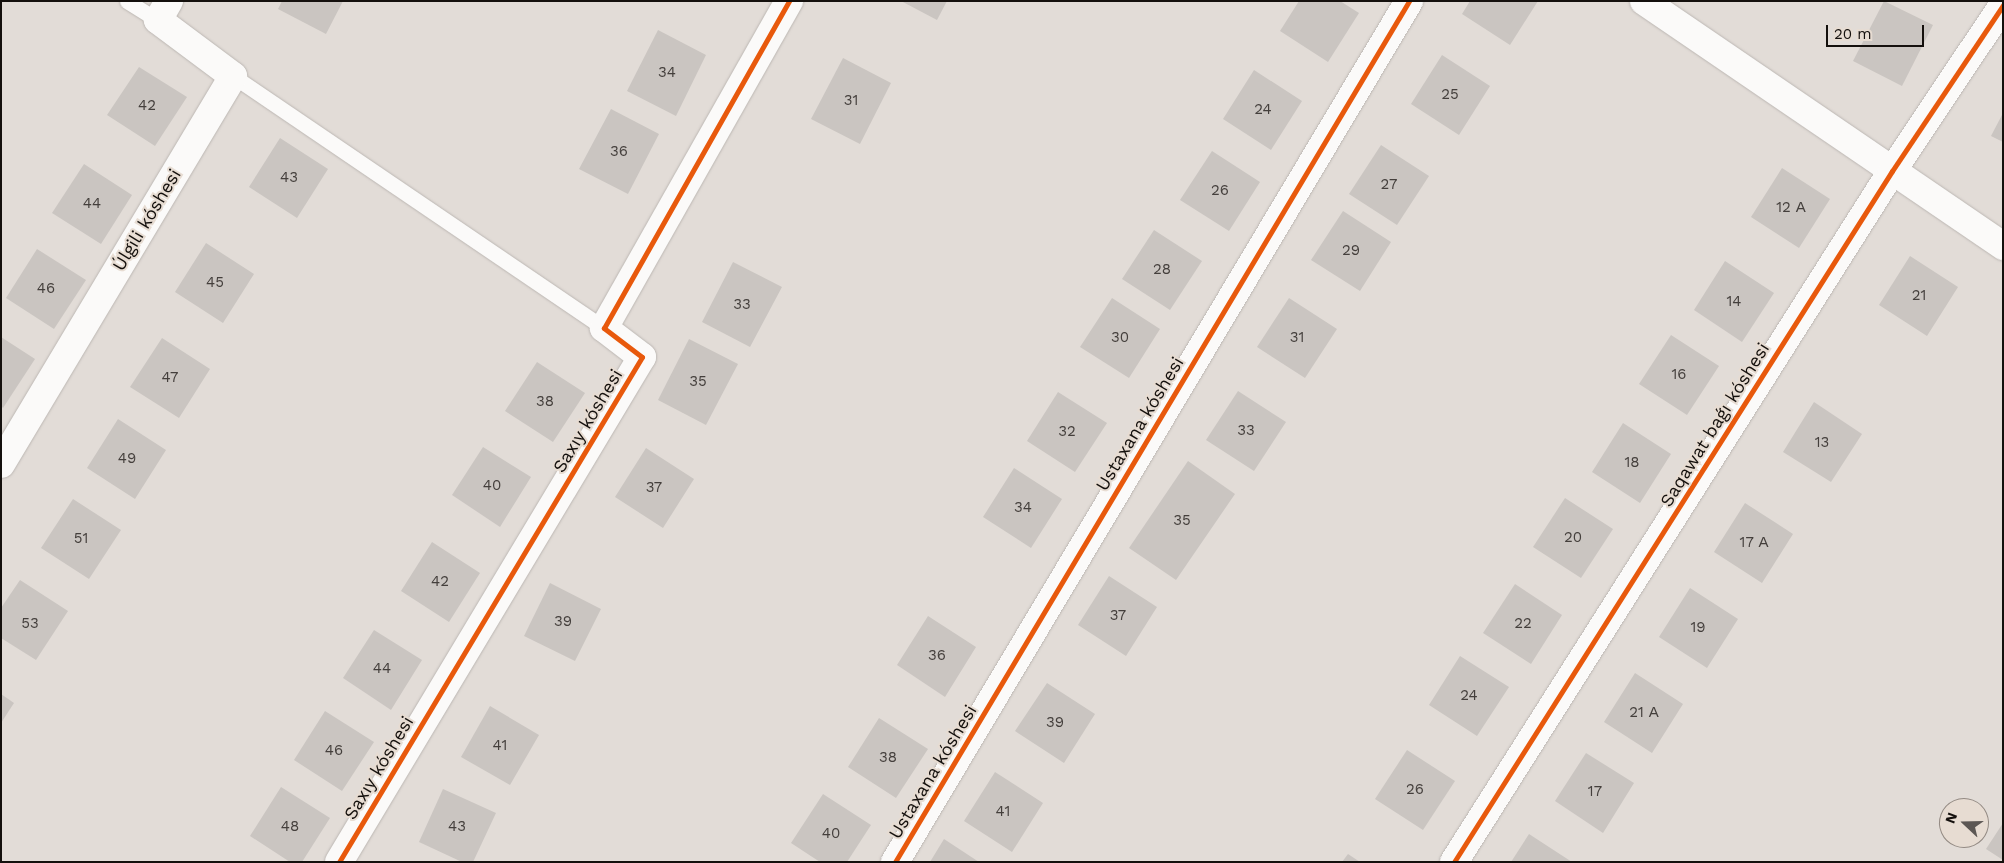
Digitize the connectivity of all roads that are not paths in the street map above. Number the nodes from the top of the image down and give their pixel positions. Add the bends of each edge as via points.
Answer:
1 (127, 1) edge
2 (789, 1) edge
3 (1409, 1) edge
4 (1644, 1) edge
5 (2003, 5) edge
6 (164, 11) edge
7 (234, 76) junction
8 (1892, 170) junction
9 (2003, 246) edge
10 (604, 328) junction
11 (1, 464) edge
12 (339, 862) edge
13 (895, 862) edge
14 (1454, 862) edge

1 - 6 lane
2 - 10 street
3 - 13 street, Ustaxana kóshesi
4 - 8 street
5 - 8 street, Saqawat baǵı kóshesi
6 - 7 street
7 - 10 lane
7 - 11 street, Úlgili kóshesi
8 - 9 street
8 - 14 street, Saqawat baǵı kóshesi
10 - 12 street, Saxıy kóshesi via 642,357

